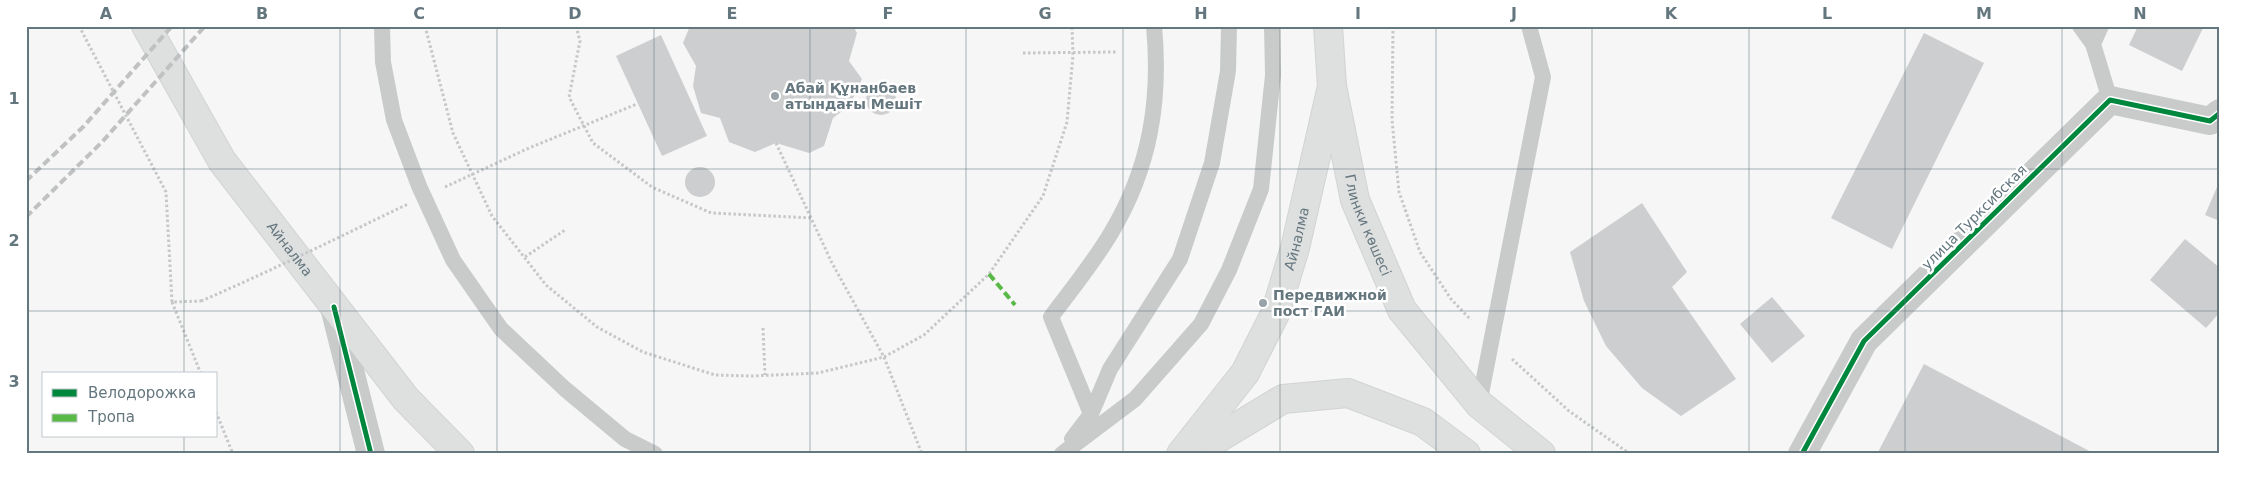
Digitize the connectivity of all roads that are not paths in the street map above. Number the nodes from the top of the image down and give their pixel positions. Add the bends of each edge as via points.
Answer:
1 (146, 26) edge
2 (382, 26) edge
3 (1154, 26) edge
4 (1229, 26) edge
5 (1272, 26) edge
6 (1328, 26) edge
7 (1529, 26) edge
8 (2080, 26) edge
9 (2101, 26) edge
10 (2093, 44) junction
11 (1332, 86) junction
12 (2110, 100) junction
13 (2216, 112) edge
14 (334, 307) junction
15 (1479, 404) junction
16 (1091, 414) junction
17 (371, 454) edge
18 (460, 454) edge
19 (654, 454) edge
20 (1062, 454) edge
21 (1182, 454) edge
22 (1192, 454) edge
23 (1466, 454) edge
24 (1541, 454) edge
25 (1802, 454) edge

1 - 14 main road, Айналма via 222,161
2 - 19 lane via 383,62 394,120 453,260 501,330 564,389 625,439
3 - 16 lane via 1156,86 1151,133 1134,186 1111,233 1051,317
4 - 16 lane via 1228,71 1212,163 1180,259 1110,368
5 - 20 lane via 1273,75 1262,189 1229,270 1200,324 1135,399
6 - 11 main road, Айналма
7 - 15 lane via 1543,78
8 - 10 lane
9 - 10 lane
10 - 12 lane
11 - 15 main road, Глинки көшесі via 1355,200 1402,310
11 - 21 main road, Айналма via 1295,248 1275,314 1245,373
12 - 13 street
12 - 25 street, улица Турксибская via 1864,341
14 - 17 street
14 - 18 main road, Айналма via 406,399
15 - 24 main road, Глинки көшесі
16 - 20 lane
22 - 23 main road via 1283,399 1348,393 1423,422

